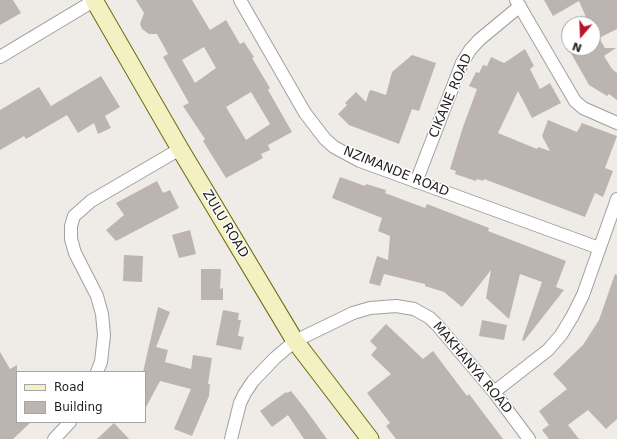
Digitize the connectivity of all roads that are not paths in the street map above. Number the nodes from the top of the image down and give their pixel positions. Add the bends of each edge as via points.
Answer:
1 (95, 0) edge
2 (240, 0) edge
3 (518, 3) edge
4 (0, 57) edge
5 (617, 123) edge
6 (180, 150) junction
7 (416, 182) junction
8 (617, 199) edge
9 (599, 248) junction
10 (295, 341) junction
11 (97, 371) edge
12 (494, 392) junction
13 (69, 423) edge
14 (54, 439) edge
15 (231, 439) edge
16 (370, 439) edge
17 (529, 439) edge

1 - 4 street
1 - 6 street, ZULU ROAD
2 - 7 street, NZIMANDE ROAD via 305,113 325,139 345,153
3 - 5 street via 575,101 583,108
3 - 7 street, CIKANE ROAD via 479,40 466,57 454,80
6 - 10 street, ZULU ROAD
6 - 11 street via 90,201 74,216 70,226 75,253 97,296 102,314 104,335
7 - 9 street, NZIMANDE ROAD
8 - 9 street
9 - 12 street via 583,295 561,335 548,350
10 - 12 street, MAKHANYA ROAD via 353,313 370,308 396,306 414,309 438,326
10 - 15 street, MAKHANYA ROAD via 259,375 245,393
10 - 16 street, ZULU ROAD
12 - 17 street, MAKHANYA ROAD
13 - 14 street

